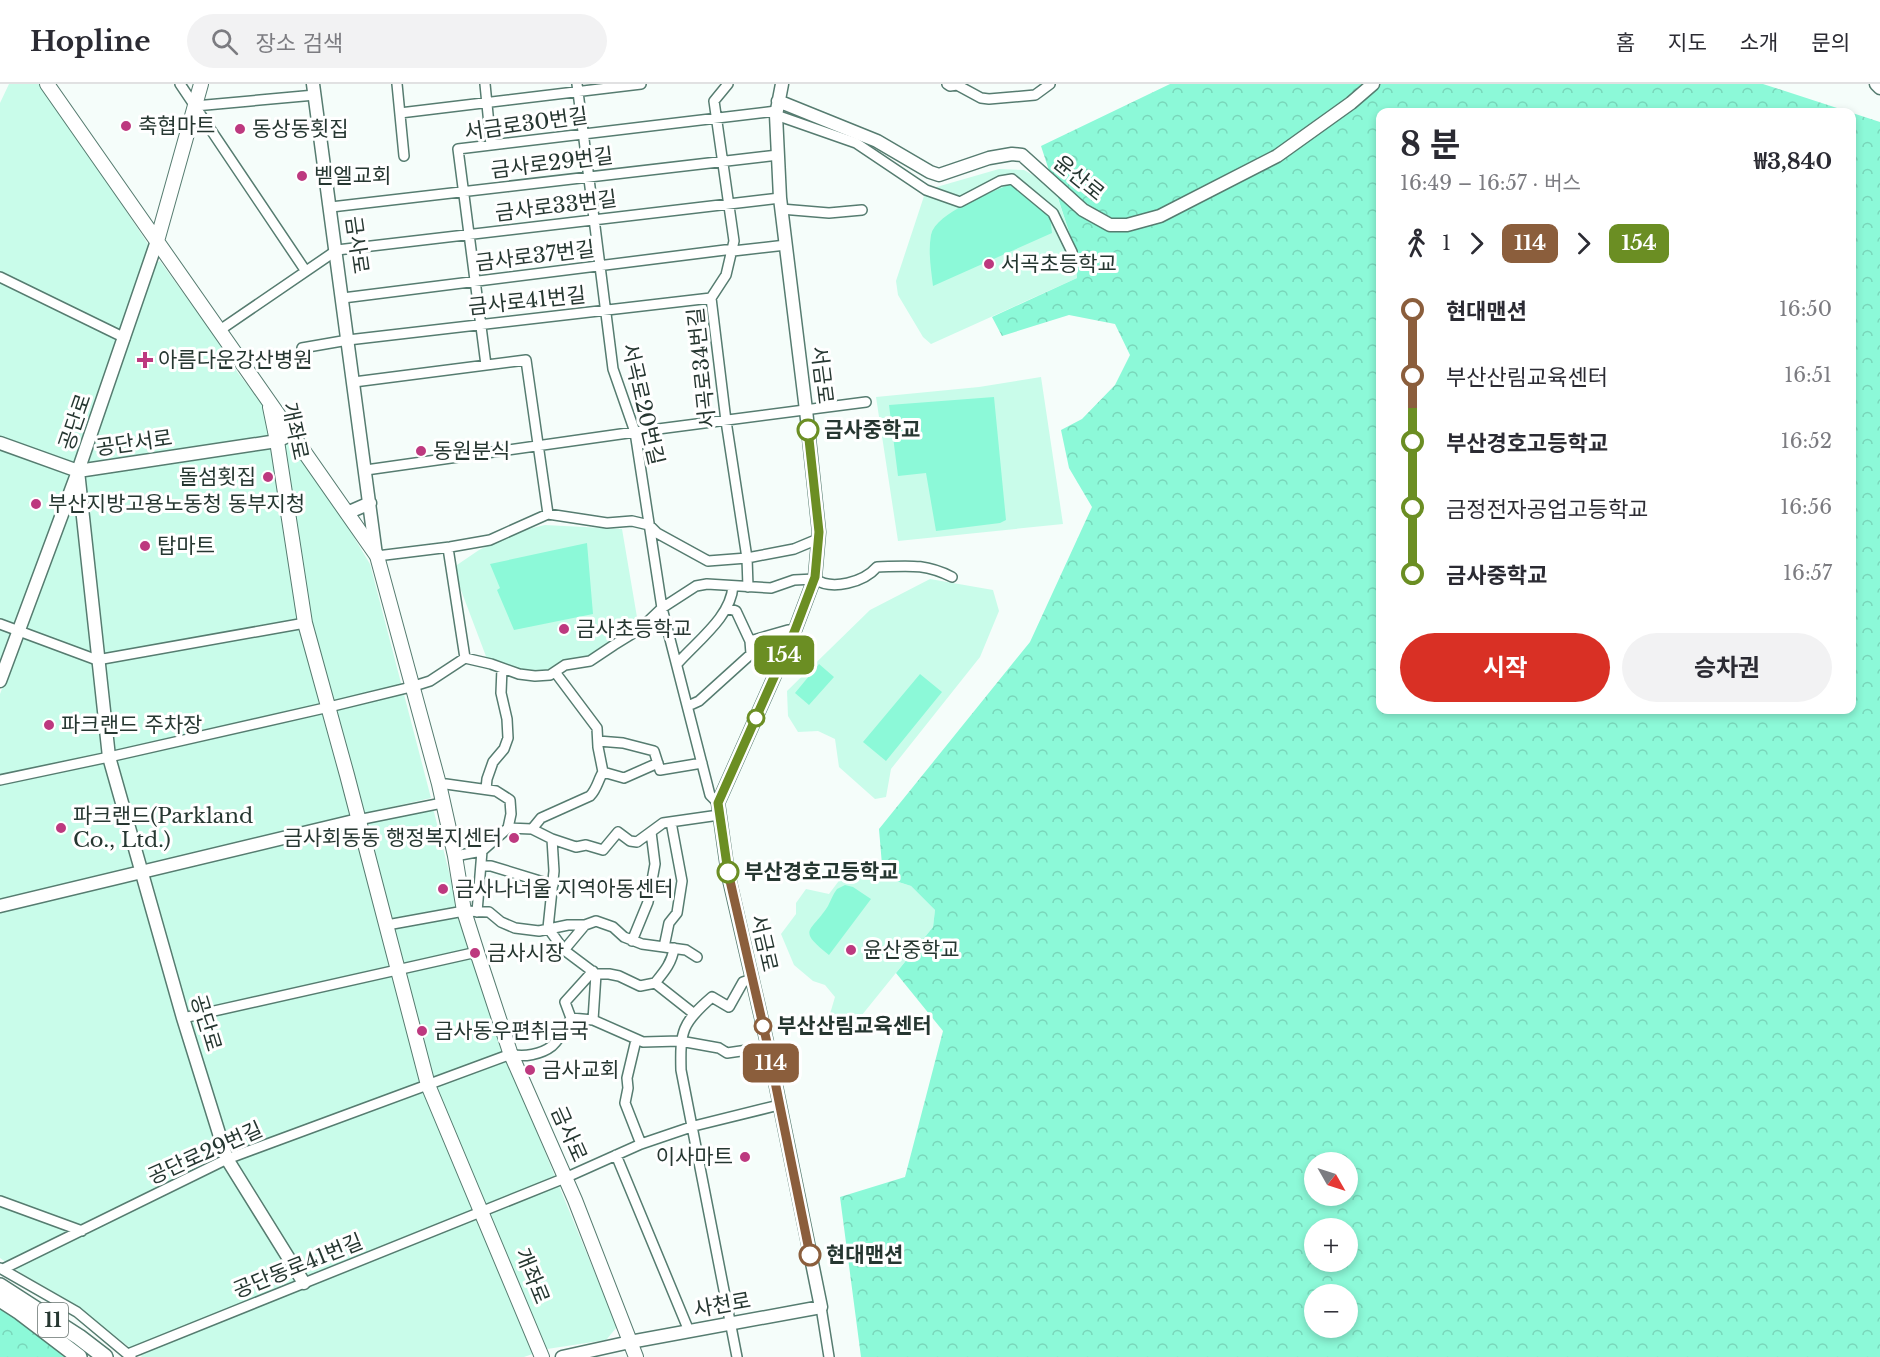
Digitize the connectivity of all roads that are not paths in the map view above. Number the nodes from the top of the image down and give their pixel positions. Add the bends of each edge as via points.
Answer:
1 (47, 84) edge
2 (180, 84) edge
3 (201, 84) edge
4 (397, 84) edge
5 (485, 84) edge
6 (641, 84) edge
7 (728, 84) edge
8 (782, 84) edge
9 (947, 84) edge
10 (1050, 84) edge
11 (1373, 84) edge
12 (1876, 84) edge
13 (577, 88) edge
14 (1880, 88) edge
15 (314, 90) edge
16 (487, 102) junction
17 (195, 106) junction
18 (777, 109) junction
19 (400, 113) junction
20 (717, 118) junction
21 (583, 134) junction
22 (491, 145) junction
23 (778, 155) junction
24 (404, 156) dead end
25 (723, 162) junction
26 (588, 177) junction
27 (464, 192) junction
28 (729, 204) junction
29 (781, 204) junction
30 (331, 207) junction
31 (862, 210) dead end
32 (594, 220) junction
33 (469, 235) junction
34 (157, 242) junction
35 (786, 245) junction
36 (337, 250) junction
37 (733, 250) junction
38 (1072, 252) dead end
39 (600, 266) junction
40 (305, 270) junction
41 (0, 277) edge
42 (475, 282) junction
43 (342, 298) junction
44 (711, 298) junction
45 (606, 310) junction
46 (481, 324) junction
47 (220, 330) junction
48 (125, 338) junction
49 (348, 340) junction
50 (302, 348) dead end
51 (486, 365) junction
52 (354, 382) junction
53 (268, 399) junction
54 (866, 402) dead end
55 (806, 410) junction
56 (726, 421) junction
57 (635, 432) junction
58 (292, 434) junction
59 (278, 441) junction
60 (0, 443) edge
61 (538, 446) junction
62 (366, 470) junction
63 (78, 471) junction
64 (370, 503) junction
65 (347, 513) junction
66 (548, 514) junction
67 (649, 525) junction
68 (819, 539) junction
69 (448, 548) junction
70 (376, 556) junction
71 (747, 558) junction
72 (952, 577) dead end
73 (815, 579) junction
74 (733, 586) junction
75 (748, 587) junction
76 (662, 608) junction
77 (727, 609) junction
78 (305, 623) junction
79 (0, 624) edge
80 (795, 630) junction
81 (19, 631) junction
82 (750, 641) junction
83 (465, 658) junction
84 (97, 660) junction
85 (677, 664) junction
86 (502, 668) junction
87 (555, 672) junction
88 (0, 681) edge
89 (411, 687) junction
90 (688, 706) junction
91 (328, 707) junction
92 (598, 741) junction
93 (109, 757) junction
94 (702, 763) junction
95 (659, 767) junction
96 (603, 772) junction
97 (0, 780) edge
98 (439, 784) junction
99 (486, 789) junction
100 (442, 803) junction
101 (718, 809) junction
102 (358, 820) junction
103 (671, 822) junction
104 (508, 828) junction
105 (532, 829) junction
106 (651, 832) junction
107 (552, 839) junction
108 (482, 851) junction
109 (455, 856) junction
110 (482, 866) junction
111 (142, 872) junction
112 (553, 885) junction
113 (0, 906) edge
114 (471, 911) junction
115 (585, 924) junction
116 (387, 925) junction
117 (548, 928) junction
118 (632, 941) junction
119 (664, 946) junction
120 (674, 948) junction
121 (564, 950) junction
122 (477, 952) junction
123 (697, 957) dead end
124 (399, 969) junction
125 (594, 973) junction
126 (752, 979) junction
127 (655, 983) junction
128 (693, 1013) junction
129 (183, 1018) junction
130 (572, 1018) junction
131 (593, 1020) junction
132 (636, 1040) junction
133 (680, 1041) junction
134 (768, 1047) junction
135 (511, 1054) junction
136 (428, 1085) junction
137 (779, 1106) junction
138 (693, 1126) junction
139 (640, 1144) junction
140 (616, 1155) junction
141 (227, 1159) junction
142 (565, 1178) junction
143 (0, 1201) edge
144 (483, 1212) junction
145 (82, 1232) junction
146 (1, 1268) edge
147 (304, 1283) junction
148 (0, 1286) edge
149 (0, 1299) edge
150 (820, 1307) junction
151 (732, 1323) junction
152 (688, 1331) junction
153 (630, 1342) junction
154 (129, 1356) edge
155 (79, 1357) edge
156 (105, 1357) edge
157 (542, 1357) edge
158 (562, 1357) edge
159 (636, 1357) edge
160 (738, 1357) edge
161 (829, 1357) edge

1 - 34 main road, 개좌로
2 - 17 street
3 - 17 main road
4 - 19 street
5 - 16 street
6 - 13 street
7 - 20 street, 서곡로34번길 via 714,101
8 - 18 street, 서금로
9 - 10 street via 989,99 1035,95
11 - 18 street, 윤산로 via 1277,156 1160,216 1127,225 1110,225 1083,210 1022,155 989,158 939,175 877,141
12 - 14 street
13 - 16 street
13 - 21 street, 서곡로20번길
15 - 17 street
15 - 30 street, 금사로
16 - 19 street
16 - 22 street
17 - 34 main road
17 - 40 street
18 - 20 street, 서금로30번길
18 - 23 street, 서금로
18 - 38 street via 856,143 926,190 960,202 1012,179 1053,213
19 - 24 street
20 - 21 street, 서금로30번길
20 - 25 street, 서곡로34번길
21 - 22 street, 서금로30번길
21 - 26 street, 서곡로20번길
22 - 27 street, 서금로30번길 via 458,149
23 - 25 street, 금사로29번길
23 - 29 street, 서금로
25 - 26 street, 금사로29번길
25 - 28 street, 서곡로34번길
26 - 27 street, 금사로29번길
26 - 32 street, 서곡로20번길
27 - 30 street, 금사로29번길
27 - 33 street, 서금로30번길
28 - 29 street, 금사로33번길
28 - 32 street, 금사로33번길
28 - 37 street, 서곡로34번길
29 - 31 street via 829,213
29 - 35 street, 서금로
30 - 36 street, 금사로
32 - 33 street, 금사로33번길
32 - 39 street, 서곡로20번길
33 - 36 street, 금사로33번길
33 - 42 street, 서금로30번길
34 - 47 main road, 개좌로
34 - 48 street, 공단로
35 - 37 street, 금사로37번길
35 - 55 street, 서금로
36 - 40 street
36 - 43 street, 금사로
37 - 39 street, 금사로37번길
37 - 44 street, 서곡로34번길 via 726,274
39 - 42 street, 금사로37번길
39 - 45 street, 서곡로20번길
40 - 47 street
41 - 48 street
42 - 43 street, 금사로37번길
42 - 46 street, 서금로30번길
43 - 49 street, 금사로
44 - 45 street, 금사로41번길
44 - 56 street, 서곡로34번길
45 - 46 street, 금사로41번길
45 - 57 street, 서곡로20번길 via 613,369
46 - 49 street, 금사로41번길
46 - 51 street, 서금로30번길
47 - 53 main road, 개좌로
48 - 63 street, 공단로
49 - 50 street
49 - 52 street, 금사로
51 - 52 street
51 - 61 street via 526,360
52 - 62 street, 금사로
53 - 58 main road, 금사로
53 - 59 main road, 개좌로
54 - 55 street
55 - 56 street
55 - 68 street, 서금로
56 - 57 street
56 - 71 street, 서곡로34번길
57 - 61 street
57 - 67 street, 서곡로20번길
58 - 59 street, 공단서로
58 - 65 main road, 금사로
59 - 63 street, 공단서로
59 - 78 main road, 개좌로
60 - 63 street, 공단서로
61 - 62 street
61 - 66 street
62 - 64 street, 금사로
63 - 81 street
63 - 84 street, 공단로
64 - 65 street
64 - 70 street, 금사로
65 - 70 main road, 금사로
66 - 67 street via 607,524 632,521
66 - 69 street via 490,540
67 - 71 street via 708,561
67 - 76 street, 서곡로20번길
68 - 71 street via 794,549
68 - 73 street, 서금로
69 - 70 street
69 - 83 street
70 - 89 main road, 금사로
71 - 75 street, 서곡로34번길
72 - 73 street via 922,566 877,567 872,574 840,585
73 - 75 street via 794,580 771,588
73 - 80 street, 서금로
74 - 75 street
74 - 76 street via 696,586
74 - 77 street
76 - 85 street, 서곡로20번길
76 - 87 street via 640,629 590,662 565,665
77 - 82 street via 736,611
77 - 85 street
78 - 84 street
78 - 91 main road, 개좌로
79 - 81 street
80 - 82 street
80 - 101 street, 서금로
81 - 84 street
81 - 88 street
82 - 90 street via 751,654 699,701
83 - 86 street
83 - 89 street via 429,681
84 - 93 street, 공단로
85 - 90 street, 서곡로20번길
86 - 87 street via 535,676
86 - 99 street via 507,738 493,762
87 - 92 street via 597,728
89 - 91 street
89 - 98 main road, 금사로
90 - 94 street, 서곡로20번길
91 - 93 street
91 - 102 main road, 개좌로
92 - 95 street via 654,751
92 - 96 street
93 - 97 street
93 - 111 street, 공단로
94 - 95 street
94 - 101 street, 서곡로20번길
95 - 96 street via 624,778
96 - 105 street via 590,796 542,818
98 - 99 street
98 - 100 main road, 금사로
99 - 104 street via 510,800
100 - 102 street
100 - 109 main road, 금사로
101 - 103 street
101 - 126 street, 서금로
102 - 111 street
102 - 116 main road, 개좌로
103 - 106 street
103 - 119 street via 682,881 677,913 669,923
104 - 105 street
104 - 108 street
105 - 107 street
106 - 107 street via 637,842 618,832 603,850
106 - 118 street via 655,864 648,902
107 - 112 street
108 - 109 street
108 - 110 street
109 - 114 main road, 금사로
110 - 112 street
110 - 114 street
111 - 113 street
111 - 129 street, 공단로
112 - 117 street
114 - 116 street
114 - 117 street via 489,912 514,928
114 - 122 main road, 금사로
115 - 117 street
115 - 118 street via 596,921 613,927
115 - 121 street
116 - 124 main road, 개좌로
117 - 121 street
118 - 119 street
119 - 120 street
120 - 123 street
120 - 127 street via 673,959
121 - 125 street
122 - 124 street
122 - 135 main road, 금사로
124 - 129 street
124 - 136 main road, 개좌로
125 - 127 street via 620,976 640,986
125 - 130 street via 565,1002
125 - 131 street
126 - 128 street via 743,982 729,1007 712,997
126 - 134 street, 서금로
127 - 128 street
128 - 133 street
129 - 141 street, 공단로
130 - 131 street
130 - 135 street via 552,1046 529,1055
131 - 132 street
132 - 133 street
132 - 139 street via 624,1103
133 - 134 street via 727,1053
133 - 138 street via 681,1070
134 - 137 street, 서금로
135 - 136 street
135 - 142 main road, 금사로
136 - 141 street, 공단로29번길
136 - 144 main road, 개좌로
137 - 138 street
137 - 150 street, 서금로
138 - 139 street
138 - 151 street
139 - 140 street
140 - 142 street
140 - 152 street
141 - 145 street, 공단로29번길
141 - 147 street, 공단로
142 - 144 street
142 - 153 main road, 금사로
143 - 145 street
144 - 147 street, 공단동로41번길
144 - 157 main road, 개좌로
145 - 146 street, 공단로29번길
146 - 154 street via 77,1312
147 - 154 street, 공단동로41번길
148 - 156 highway, 11
149 - 155 highway, 11
150 - 151 street, 사천로
150 - 161 street
151 - 152 street, 사천로
151 - 160 street
152 - 153 street, 사천로
153 - 158 street, 사천로
153 - 159 main road, 금사로

